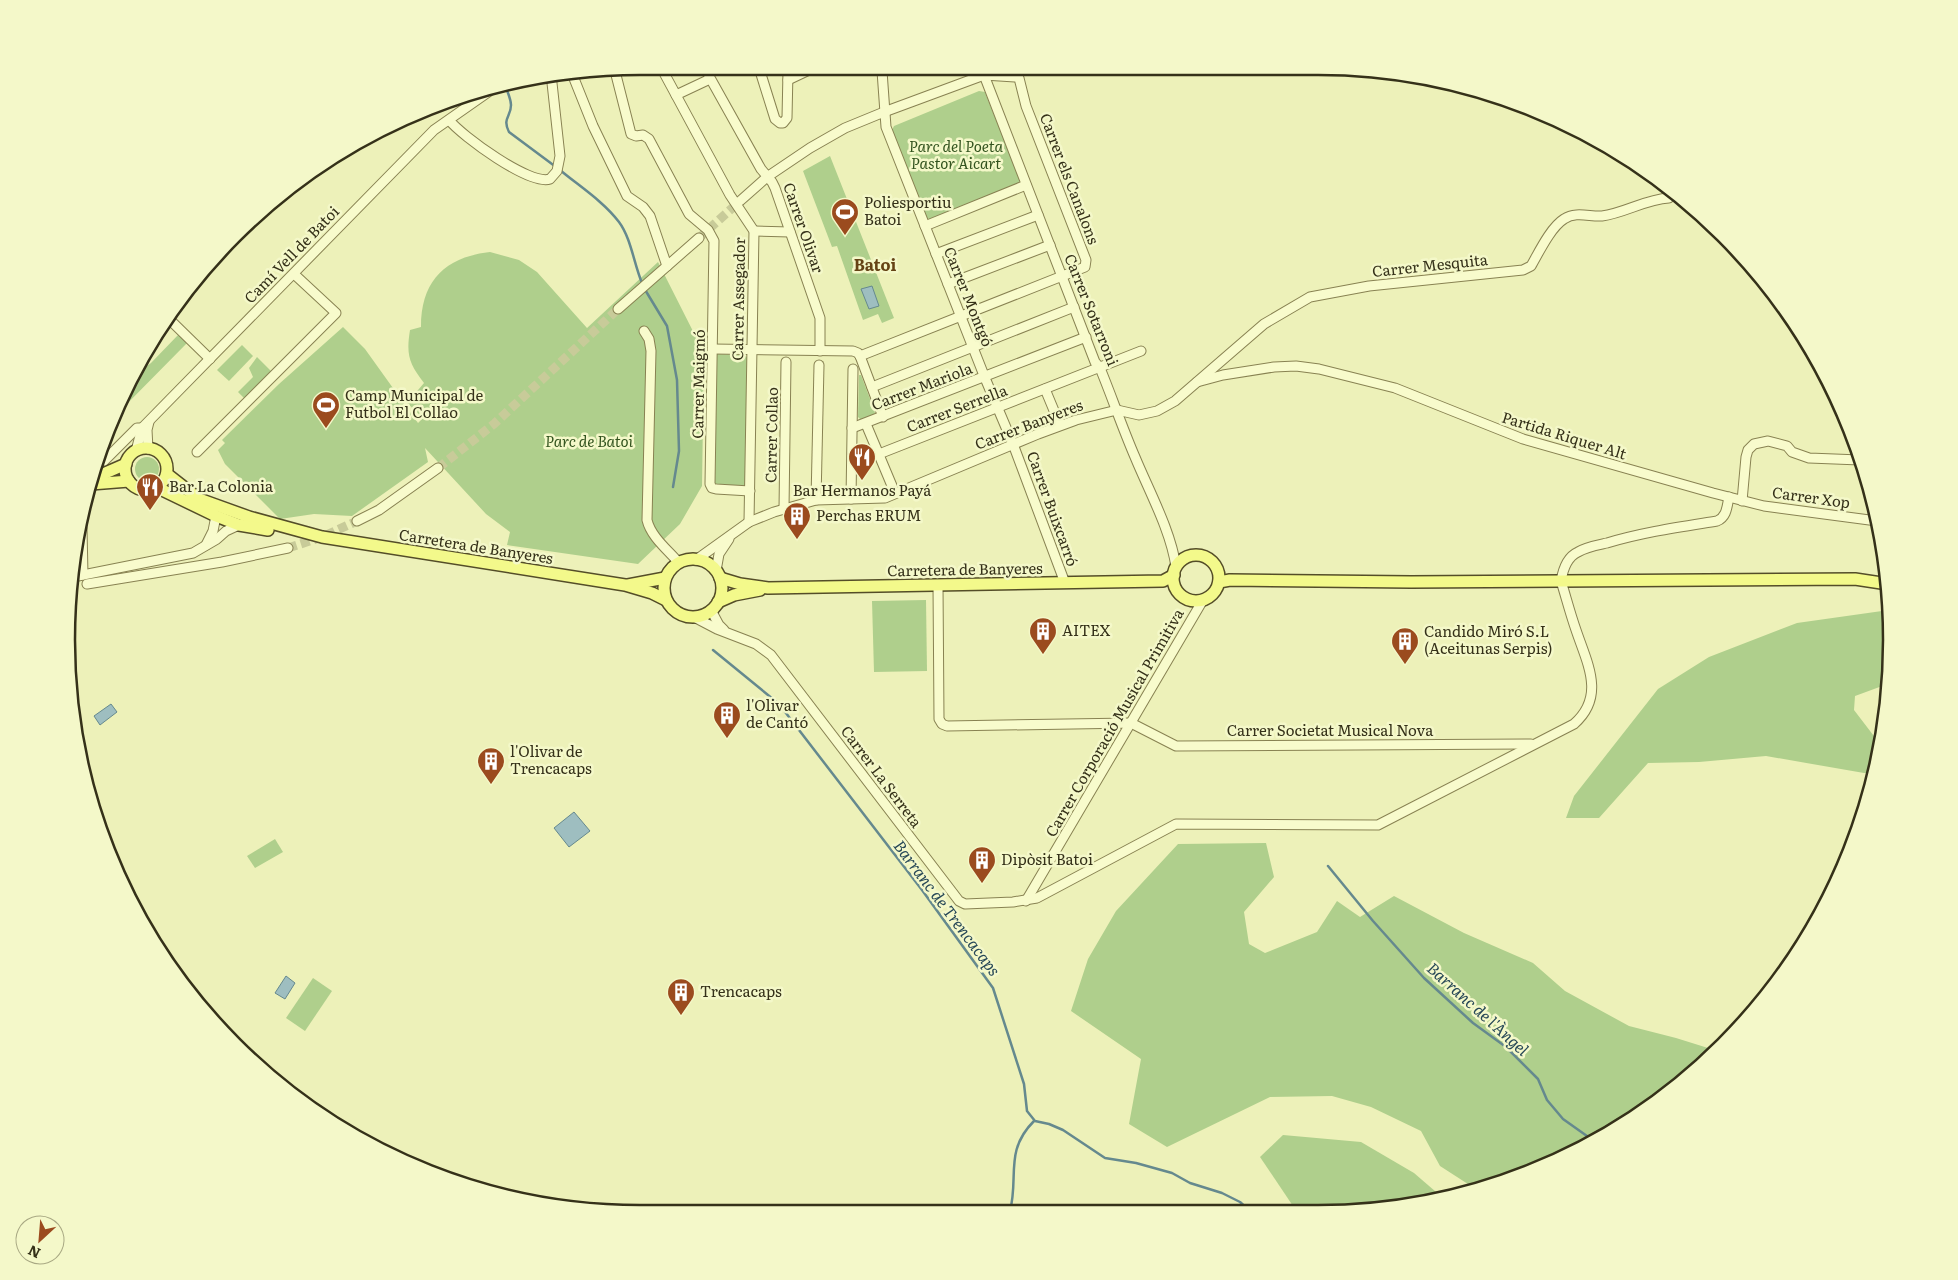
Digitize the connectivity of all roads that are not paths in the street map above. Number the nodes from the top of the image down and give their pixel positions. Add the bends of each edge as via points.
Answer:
1 (665, 75) edge
2 (709, 75) edge
3 (761, 75) edge
4 (882, 75) edge
5 (981, 75) edge
6 (984, 75) edge
7 (1004, 75) edge
8 (616, 76) edge
9 (788, 76) edge
10 (574, 79) edge
11 (552, 82) edge
12 (676, 95) junction
13 (479, 99) edge
14 (884, 112) junction
15 (453, 117) junction
16 (768, 177) junction
17 (1026, 185) junction
18 (1669, 198) dead end
19 (740, 201) tunnel mouth
20 (1038, 215) junction
21 (924, 226) junction
22 (754, 231) junction
23 (790, 232) junction
24 (699, 238) tunnel mouth
25 (1050, 245) junction
26 (936, 254) junction
27 (667, 266) junction
28 (294, 274) junction
29 (1062, 276) junction
30 (948, 284) junction
31 (1074, 307) junction
32 (618, 309) tunnel mouth
33 (961, 316) junction
34 (173, 322) edge
35 (644, 331) dead end
36 (1086, 337) junction
37 (973, 347) junction
38 (713, 349) junction
39 (752, 350) junction
40 (820, 351) junction
41 (1141, 351) dead end
42 (860, 356) junction
43 (210, 359) junction
44 (786, 362) dead end
45 (819, 365) dead end
46 (853, 368) dead end
47 (1100, 368) junction
48 (985, 378) junction
49 (1195, 383) junction
50 (872, 387) junction
51 (1395, 388) joint
52 (1045, 389) junction
53 (998, 408) junction
54 (1116, 410) junction
55 (883, 417) junction
56 (150, 419) junction
57 (866, 424) junction
58 (1060, 425) junction
59 (142, 428) junction
60 (852, 428) junction
61 (1013, 444) junction
62 (148, 448) junction
63 (136, 451) junction
64 (197, 452) dead end
65 (879, 454) junction
66 (1854, 460) edge
67 (104, 461) dead end
68 (126, 464) junction
69 (438, 468) tunnel mouth
70 (100, 474) edge
71 (167, 474) junction
72 (129, 481) junction
73 (97, 484) edge
74 (156, 488) junction
75 (750, 491) junction
76 (895, 493) junction
77 (1729, 497) junction
78 (851, 499) junction
79 (816, 500) junction
80 (1742, 501) junction
81 (784, 509) junction
82 (216, 516) junction
83 (1870, 520) edge
84 (357, 521) tunnel mouth
85 (749, 522) junction
86 (239, 525) junction
87 (732, 535) junction
88 (322, 537) junction
89 (206, 545) junction
90 (288, 548) tunnel mouth
91 (82, 551) edge
92 (696, 560) junction
93 (678, 563) junction
94 (1177, 564) junction
95 (718, 574) junction
96 (83, 575) junction
97 (79, 576) edge
98 (665, 578) junction
99 (1222, 578) junction
100 (1561, 580) junction
101 (1163, 581) junction
102 (1065, 583) junction
103 (1880, 583) edge
104 (87, 584) dead end
105 (938, 585) junction
106 (625, 586) junction
107 (1175, 587) junction
108 (768, 588) junction
109 (666, 600) junction
110 (1197, 604) junction
111 (715, 606) junction
112 (694, 617) junction
113 (726, 632) junction
114 (1131, 723) junction
115 (1534, 744) junction
116 (1026, 901) junction

1 - 12 street, Carrer Assegador
2 - 12 street
2 - 16 street, Carrer Olivar
3 - 9 street via 775,118 780,123 788,118
4 - 14 street, Carrer Montgó
5 - 14 street
6 - 17 street, Carrer Sotarroni
7 - 29 street, Carrer els Canalons via 1017,77 1086,260 1083,268
8 - 38 street, Carrer Maigmó via 631,134 648,138 689,214 708,230 714,241
10 - 27 street via 627,196 646,209 650,216
11 - 15 street via 560,156 550,179 542,181 494,157
12 - 22 street, Carrer Assegador via 730,196
13 - 15 street, Camí Vell de Batoi
14 - 16 street via 838,132
14 - 21 street, Carrer Montgó via 886,127
15 - 28 street, Camí Vell de Batoi via 434,130 396,167
16 - 19 street
16 - 23 street, Carrer Olivar
17 - 20 street, Carrer Sotarroni
17 - 21 street
18 - 49 street, Carrer Mesquita via 1603,216 1568,217 1559,223 1530,266 1523,270 1369,286 1310,297 1264,324
20 - 25 street, Carrer Sotarroni
20 - 26 street
21 - 26 street, Carrer Montgó
22 - 23 street
22 - 39 street, Carrer Assegador
23 - 40 street, Carrer Olivar via 820,318
24 - 27 street
25 - 29 street, Carrer Sotarroni
25 - 30 street
26 - 30 street, Carrer Montgó
27 - 32 street
28 - 43 street, Camí Vell de Batoi
28 - 64 street via 336,313
29 - 31 street, Carrer Sotarroni
29 - 33 street, Carrer els Canalons
30 - 33 street, Carrer Montgó
31 - 36 street, Carrer Sotarroni
31 - 37 street
33 - 37 street, Carrer Montgó
33 - 42 street, Carrer els Canalons
34 - 43 street
35 - 93 street via 651,351 647,520 654,536
36 - 47 street, Carrer Sotarroni
36 - 48 street, Carrer Mariola
37 - 48 street, Carrer Montgó
37 - 50 street
38 - 39 street
38 - 75 street, Carrer Maigmó via 710,484 716,489
39 - 40 street
39 - 75 street, Carrer Assegador
40 - 42 street via 856,351
41 - 47 street, Carrer Serrella
42 - 50 street
43 - 56 street, Camí Vell de Batoi
44 - 81 street, Carrer Collao
45 - 79 street
46 - 60 street
47 - 52 street, Carrer Serrella
47 - 54 street, Carrer Sotarroni
48 - 53 street, Carrer Montgó
48 - 55 street, Carrer Mariola
49 - 51 street, Carrer Banyeres via 1248,371 1296,366
49 - 54 street, Carrer Banyeres via 1158,412 1139,415
50 - 55 street
51 - 77 street, Partida Riquer Alt via 1508,434
52 - 53 street, Carrer Serrella
52 - 58 street
53 - 61 street, Carrer Montgó
53 - 65 street, Carrer Serrella
54 - 58 street, Carrer Banyeres
54 - 94 street, Carrer Sotarroni
55 - 57 street, Carrer Mariola
56 - 59 street, Camí Vell de Batoi
56 - 62 street
57 - 60 street, Carrer Mariola
57 - 65 street
58 - 61 street, Carrer Banyeres
59 - 63 street, Camí Vell de Batoi
59 - 67 street, Camí Vell de Batoi via 137,428
60 - 78 street
61 - 76 street, Carrer Banyeres
61 - 102 street, Carrer Buixcarró
62 - 63 main road
62 - 71 main road via 163,457
63 - 68 main road
65 - 76 street
66 - 80 street via 1808,458 1792,452 1787,446 1768,441 1754,444 1746,457
68 - 70 main road
68 - 72 main road
69 - 84 street via 379,510
71 - 74 main road
71 - 88 main road, Carretera de Banyeres via 199,499 249,518
72 - 73 main road
72 - 74 main road via 140,489
74 - 82 main road, Carretera de Banyeres
75 - 85 street, Carrer Assegador
76 - 78 street, Carrer Banyeres via 881,498
77 - 80 street, Partida Riquer Alt
77 - 100 street via 1725,514 1717,521 1657,530 1577,552 1565,566
78 - 79 street, Carrer Banyeres
79 - 81 street, Carrer Banyeres
80 - 83 street, Carrer Xop
81 - 85 street, Carrer Banyeres
82 - 86 main road, Carretera de Banyeres
82 - 89 street
85 - 87 street, Carrer Banyeres
86 - 88 main road, Carretera de Banyeres
86 - 89 street
87 - 92 street, Carrer Banyeres
87 - 95 street, Carrer Banyeres via 719,554
88 - 106 main road, Carretera de Banyeres
89 - 96 street via 183,556
90 - 104 street
91 - 96 street
92 - 93 main road
92 - 95 main road via 704,562
93 - 98 main road
94 - 99 main road via 1189,556 1204,556 1216,566
94 - 101 main road, Carretera de Banyeres
94 - 107 main road
95 - 108 main road, Carretera de Banyeres via 740,584
95 - 111 main road via 722,586
96 - 97 street
98 - 106 main road, Carretera de Banyeres
98 - 109 main road
99 - 100 main road via 1411,582
99 - 110 main road via 1213,594
100 - 103 main road via 1855,579
100 - 115 street via 1590,669 1591,693 1582,717
101 - 102 main road, Carretera de Banyeres
101 - 107 main road, Carretera de Banyeres
102 - 105 main road, Carretera de Banyeres
105 - 108 main road, Carretera de Banyeres
105 - 114 street via 939,719 942,724
106 - 109 main road, Carretera de Banyeres
107 - 110 main road via 1179,594
108 - 111 main road, Carretera de Banyeres via 734,595
109 - 112 main road via 678,613
110 - 114 street, Carrer Corporació Musical Primitiva
111 - 112 main road
111 - 113 street via 719,625
112 - 113 street, Carrer La Serreta
113 - 116 street, Carrer La Serreta via 756,644 771,655 959,901 965,904
114 - 115 street, Carrer Societat Musical Nova via 1176,746
114 - 116 street, Carrer Corporació Musical Primitiva
115 - 116 street via 1378,825 1176,824

